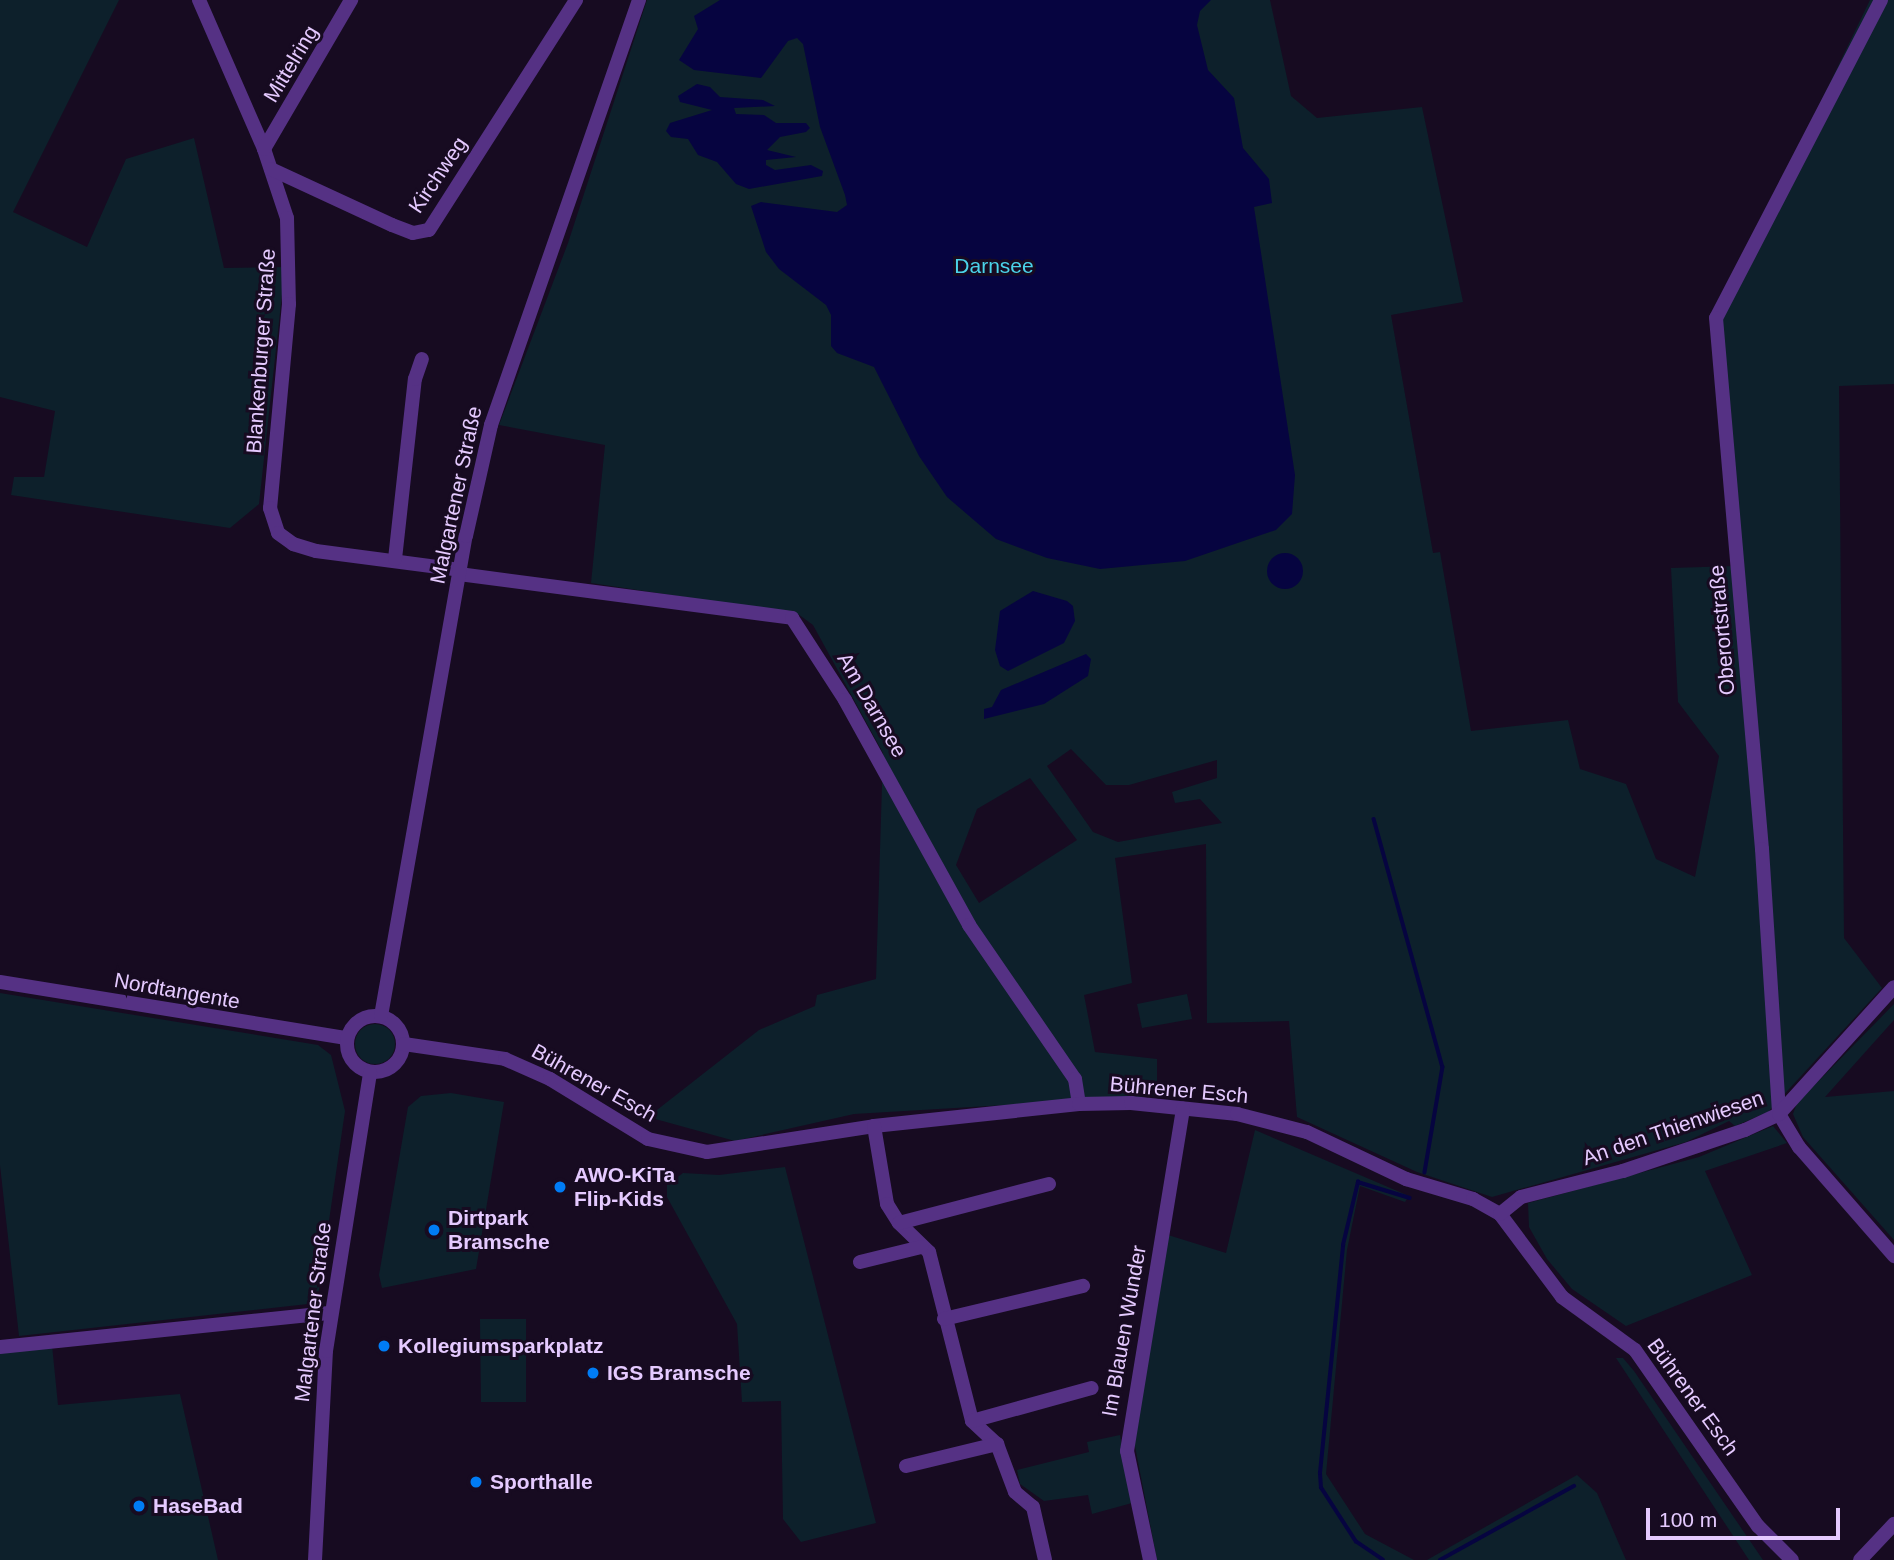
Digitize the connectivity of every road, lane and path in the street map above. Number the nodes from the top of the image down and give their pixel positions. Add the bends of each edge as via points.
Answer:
1 (199, 0) edge
2 (351, 0) edge
3 (576, 0) edge
4 (639, 0) edge
5 (1881, 0) edge
6 (264, 149) junction
7 (271, 169) junction
8 (422, 359) dead end
9 (396, 559) junction
10 (460, 572) junction
11 (0, 982) edge
12 (1894, 987) edge
13 (381, 1016) junction
14 (347, 1038) junction
15 (404, 1044) junction
16 (370, 1072) junction
17 (1079, 1104) junction
18 (1183, 1109) junction
19 (1779, 1115) junction
20 (874, 1126) junction
21 (1049, 1184) dead end
22 (1500, 1214) junction
23 (899, 1223) junction
24 (920, 1247) junction
25 (1894, 1256) edge
26 (860, 1262) dead end
27 (1083, 1286) dead end
28 (331, 1313) junction
29 (944, 1319) junction
30 (7, 1346) edge
31 (1092, 1388) dead end
32 (972, 1421) junction
33 (997, 1444) junction
34 (906, 1466) dead end
35 (1894, 1524) edge
36 (315, 1560) edge
37 (1045, 1560) edge
38 (1150, 1560) edge
39 (1792, 1560) edge
40 (1860, 1560) edge

1 - 6 street, Blankenburger Straße
2 - 6 street, Mittelring
3 - 7 street, Kirchweg via 429,230 413,233 402,229
4 - 10 street, Malgartener Straße via 508,368
5 - 19 street, Oberortstraße via 1716,318 1762,849
6 - 7 street, Blankenburger Straße
7 - 9 street, Blankenburger Straße via 290,244 270,508 278,533 293,544 316,551
8 - 9 street via 415,379
9 - 10 street, Blankenburger Straße
10 - 13 street, Malgartener Straße
10 - 17 street, Am Darnsee via 792,618 845,700 969,925 1074,1079
11 - 14 street, Nordtangente
12 - 19 street, An den Thienwiesen
13 - 14 street via 356,1023
13 - 15 street via 397,1025
14 - 16 street via 352,1060
15 - 16 street via 394,1065
15 - 20 street, Bührener Esch via 505,1059 550,1079 626,1129 678,1147 738,1150
16 - 28 street, Malgartener Straße
17 - 18 street, Bührener Esch
17 - 20 street, Bührener Esch
18 - 22 street, Bührener Esch via 1271,1121 1307,1132 1406,1179 1473,1199
18 - 38 street, Im Blauen Wunder via 1127,1451
19 - 22 street, An den Thienwiesen via 1623,1171 1521,1197
19 - 25 street, Oberortstraße via 1799,1147
20 - 23 street via 887,1203
21 - 23 street
22 - 39 street, Bührener Esch via 1562,1297 1635,1350 1758,1526
23 - 24 street
24 - 26 street
24 - 29 street via 929,1252
27 - 29 street
28 - 30 street
28 - 36 street, Malgartener Straße
29 - 32 street
31 - 32 street
32 - 33 street
33 - 34 street
33 - 37 street via 1015,1492 1034,1507
35 - 40 street

